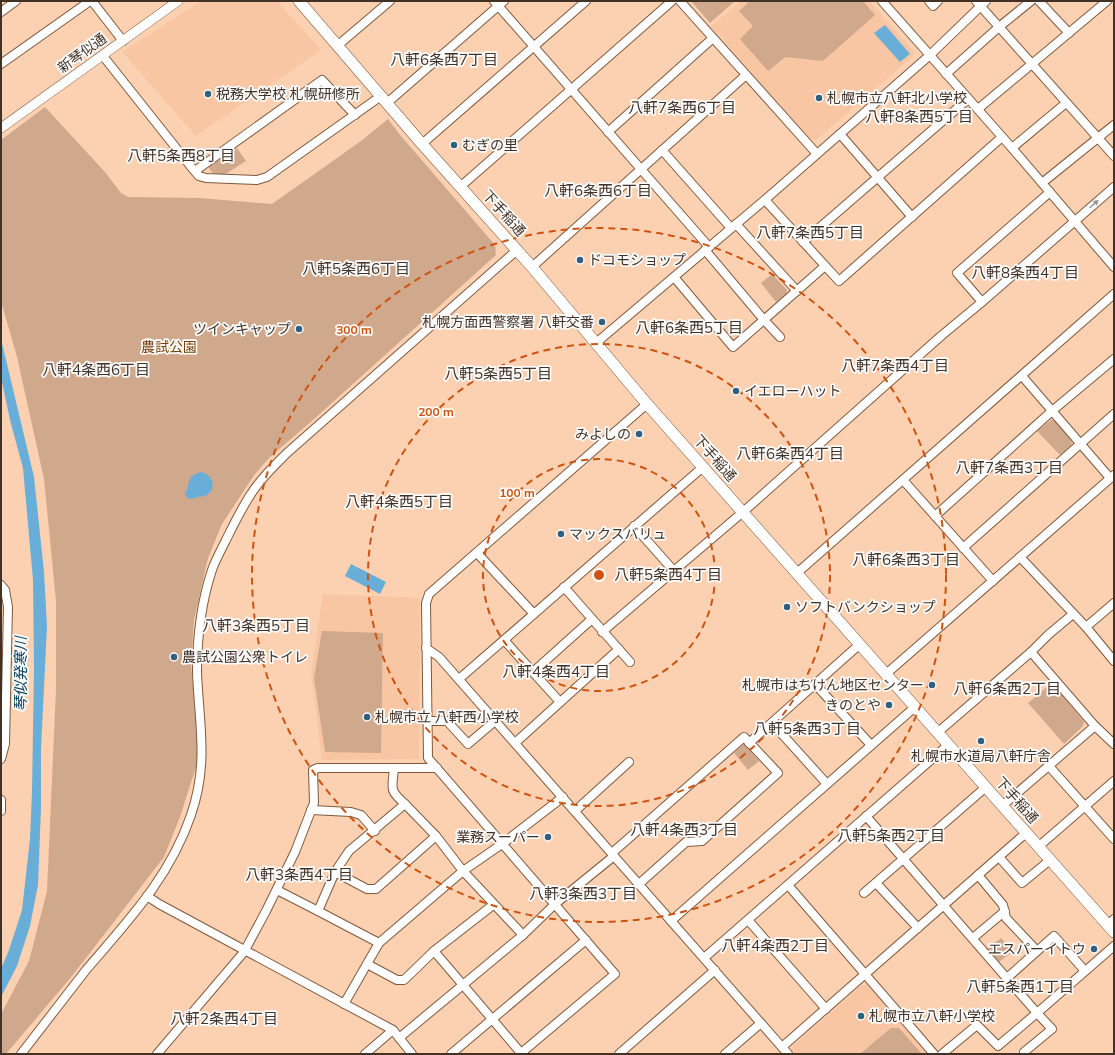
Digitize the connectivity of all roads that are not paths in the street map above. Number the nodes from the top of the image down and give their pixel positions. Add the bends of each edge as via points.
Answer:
1 (16, 1) edge
2 (91, 1) edge
3 (177, 1) edge
4 (299, 1) edge
5 (390, 1) edge
6 (586, 1) edge
7 (672, 1) edge
8 (680, 1) edge
9 (882, 1) edge
10 (928, 1) edge
11 (938, 1) edge
12 (1031, 1) edge
13 (1038, 1) edge
14 (1107, 1) edge
15 (498, 3) edge
16 (981, 3) edge
17 (1, 12) edge
18 (999, 27) junction
19 (1069, 33) junction
20 (714, 38) junction
21 (123, 41) junction
22 (337, 46) junction
23 (534, 47) junction
24 (930, 55) junction
25 (103, 56) junction
26 (1, 64) edge
27 (1032, 64) junction
28 (946, 74) junction
29 (746, 75) junction
30 (571, 90) junction
31 (968, 99) junction
32 (384, 100) junction
33 (1066, 103) junction
34 (978, 109) junction
35 (355, 115) junction
36 (1114, 125) edge
37 (1, 128) edge
38 (608, 132) junction
39 (840, 134) junction
40 (1002, 137) junction
41 (1098, 138) junction
42 (422, 144) junction
43 (1012, 148) junction
44 (662, 150) junction
45 (817, 154) junction
46 (1114, 156) edge
47 (641, 169) junction
48 (195, 171) junction
49 (877, 177) junction
50 (1042, 183) junction
51 (460, 187) junction
52 (1114, 187) edge
53 (1050, 192) junction
54 (764, 200) junction
55 (912, 217) junction
56 (1075, 222) junction
57 (734, 226) junction
58 (803, 242) junction
59 (707, 249) junction
60 (517, 250) junction
61 (825, 266) junction
62 (532, 267) junction
63 (1114, 267) edge
64 (674, 277) junction
65 (796, 291) junction
66 (1114, 294) edge
67 (982, 302) junction
68 (764, 320) junction
69 (780, 337) dead end
70 (596, 343) junction
71 (1114, 359) edge
72 (1022, 376) junction
73 (647, 404) junction
74 (1052, 411) junction
75 (1114, 414) edge
76 (1080, 443) junction
77 (703, 467) junction
78 (1112, 476) edge
79 (903, 480) junction
80 (743, 512) junction
81 (935, 516) junction
82 (634, 526) junction
83 (963, 548) junction
84 (477, 553) junction
85 (1020, 557) junction
86 (674, 571) junction
87 (797, 573) junction
88 (993, 581) junction
89 (1, 585) edge
90 (564, 587) junction
91 (1114, 603) edge
92 (534, 614) junction
93 (1073, 614) junction
94 (592, 619) junction
95 (1086, 627) junction
96 (4, 631) edge
97 (602, 632) junction
98 (504, 640) junction
99 (860, 644) junction
100 (426, 648) junction
101 (619, 649) junction
102 (1031, 652) junction
103 (1114, 661) edge
104 (630, 662) dead end
105 (533, 672) junction
106 (886, 674) junction
107 (459, 680) junction
108 (815, 684) junction
109 (560, 702) junction
110 (915, 707) junction
111 (427, 721) junction
112 (496, 721) junction
113 (772, 723) junction
114 (1095, 726) junction
115 (937, 733) junction
116 (515, 743) junction
117 (749, 743) junction
118 (1114, 744) edge
119 (871, 745) junction
120 (948, 745) junction
121 (1, 759) edge
122 (629, 762) dead end
123 (1048, 765) junction
124 (437, 768) junction
125 (394, 769) junction
126 (1114, 781) edge
127 (827, 784) junction
128 (986, 787) junction
129 (563, 797) junction
130 (1, 800) edge
131 (405, 804) junction
132 (1002, 806) junction
133 (1085, 806) junction
134 (311, 810) junction
135 (1, 811) edge
136 (575, 811) junction
137 (866, 816) junction
138 (375, 831) junction
139 (1026, 833) junction
140 (436, 836) junction
141 (1114, 839) edge
142 (502, 844) junction
143 (1038, 847) junction
144 (613, 855) junction
145 (999, 857) junction
146 (903, 858) junction
147 (1050, 860) junction
148 (463, 871) junction
149 (335, 872) junction
150 (978, 875) junction
151 (876, 882) junction
152 (639, 884) junction
153 (788, 885) junction
154 (276, 890) junction
155 (864, 893) dead end
156 (147, 896) junction
157 (554, 904) junction
158 (494, 905) junction
159 (944, 905) junction
160 (318, 911) junction
161 (1005, 911) junction
162 (671, 920) junction
163 (748, 920) junction
164 (1112, 925) edge
165 (918, 928) junction
166 (523, 935) junction
167 (973, 938) junction
168 (586, 940) junction
169 (379, 943) junction
170 (1114, 946) edge
171 (245, 950) junction
172 (434, 951) junction
173 (1037, 951) junction
174 (704, 958) junction
175 (367, 964) junction
176 (715, 970) junction
177 (1085, 971) junction
178 (865, 975) junction
179 (1007, 978) junction
180 (463, 985) junction
181 (344, 1004) junction
182 (826, 1009) junction
183 (1037, 1013) junction
184 (492, 1019) junction
185 (760, 1023) junction
186 (393, 1030) junction
187 (399, 1038) junction
188 (782, 1047) junction
189 (1024, 1052) dead end
190 (21, 1054) edge
191 (157, 1054) edge
192 (365, 1054) edge
193 (412, 1054) edge
194 (451, 1054) edge
195 (521, 1054) edge
196 (619, 1054) edge
197 (725, 1054) edge
198 (788, 1054) edge
199 (934, 1054) edge
200 (942, 1054) edge

1 - 17 street
2 - 21 street
2 - 26 street
3 - 21 street, 新琴似通
4 - 22 main road, 下手稲通
5 - 22 street
6 - 23 street
7 - 30 street
8 - 20 street
9 - 24 street
10 - 11 street via 933,6
12 - 18 street
13 - 19 street
14 - 19 street
15 - 23 street
15 - 32 street
16 - 18 street
16 - 24 street
18 - 27 street
18 - 28 street
19 - 27 street
20 - 29 street
20 - 38 street
21 - 25 street, 新琴似通
22 - 32 main road, 下手稲通
23 - 30 street
23 - 42 street
24 - 28 street
24 - 39 street
25 - 37 street, 新琴似通
25 - 48 street
27 - 33 street
27 - 34 street
28 - 31 street
29 - 44 street
29 - 45 street
30 - 38 street
30 - 51 street
31 - 34 street
31 - 49 street
32 - 35 street
32 - 42 main road, 下手稲通
33 - 41 street
33 - 43 street
34 - 40 street
35 - 48 street via 267,177 257,180 206,178 199,176
35 - 48 street via 322,80
36 - 41 street
38 - 47 street
39 - 45 street
39 - 49 street
40 - 43 street
40 - 55 street
41 - 46 street
41 - 50 street
42 - 51 main road, 下手稲通
43 - 50 street
44 - 47 street
44 - 57 street
45 - 54 street
47 - 59 street
47 - 62 street
49 - 55 street
49 - 58 street
50 - 53 street
51 - 60 main road, 下手稲通
56 -> 52 street
53 - 56 street
53 - 67 street via 957,273
54 - 57 street
54 - 58 street
55 - 61 street via 839,281
56 - 63 street
56 - 67 street
57 - 59 street
57 - 65 street
58 - 61 street
59 - 64 street
59 - 68 street
60 - 62 main road, 下手稲通
60 - 156 street via 272,468 252,493 233,526 212,569 203,603 198,641 202,765 198,790 178,848
61 - 65 street
62 - 70 main road, 下手稲通
64 - 68 street via 733,346
64 - 70 street
65 - 68 street
66 - 72 street
67 - 80 street
68 - 69 street
70 - 73 main road, 下手稲通
71 - 74 street
72 - 74 street
72 - 79 street
73 - 77 main road, 下手稲通
73 - 84 street
74 - 76 street
74 - 81 street
75 - 76 street
76 - 78 street
76 - 83 street
77 - 80 main road, 下手稲通
77 - 82 street
78 - 85 street
79 - 81 street
79 - 87 street
80 - 86 street
80 - 87 main road, 下手稲通
81 - 83 street
82 - 86 street
82 - 90 street
83 - 88 street
84 - 92 street
84 - 100 street via 430,594 426,603
85 - 88 street
85 - 93 street
86 - 97 street
87 - 99 main road, 下手稲通
88 - 106 street
89 - 96 street via 5,590 8,607
90 - 92 street
90 - 94 street
91 - 95 street
92 - 98 street
93 - 95 street
93 - 102 street
94 - 97 street
94 - 105 street
95 - 103 street
96 - 121 street via 5,744
97 - 101 street
98 - 105 street
98 - 107 street
99 - 106 main road, 下手稲通
99 - 108 street
100 - 107 street via 439,657
100 - 111 street
101 - 104 street
101 - 109 street
102 - 114 street
102 - 115 street
105 - 109 street
106 - 110 main road, 下手稲通
107 - 112 street
108 - 113 street
108 - 119 street
109 - 116 street
110 - 115 main road, 下手稲通
110 - 119 street
111 - 112 street via 447,721 468,744
111 - 124 street via 428,758
112 - 116 street
113 - 117 street
113 - 127 street
114 - 118 street
114 - 123 street
115 - 120 main road, 下手稲通
116 - 129 street
117 - 144 street via 744,737
117 - 152 street via 778,773 702,841 686,842
119 - 127 street
120 - 128 main road, 下手稲通
120 - 137 street
122 - 136 street
123 - 132 street
123 - 133 street
124 - 125 street
124 - 142 street
125 - 131 street via 394,795
125 - 134 street via 313,770 314,803
126 - 133 street
127 - 162 street
128 - 132 main road, 下手稲通
128 - 146 street
129 - 136 street
129 - 142 street
130 - 135 street
131 - 138 street
131 - 140 street
132 - 139 main road, 下手稲通
133 - 141 street
133 - 143 street
134 - 138 street via 361,815
134 - 154 street via 295,852
136 - 144 street
137 - 146 street
137 - 153 street
138 - 149 street via 348,851
139 - 143 main road, 下手稲通
139 - 145 street
140 - 148 street
140 - 149 street via 376,889 367,889
142 - 148 street
142 - 157 street
143 - 147 main road, 下手稲通
144 - 152 street
144 - 157 street
145 - 147 street via 1022,883
145 - 150 street
146 - 151 street
146 - 159 street
147 - 164 main road, 下手稲通
148 - 158 street
148 - 169 street
149 - 160 street
150 - 159 street
150 - 161 street via 1004,905
151 - 155 street
151 - 165 street
152 - 162 street
153 - 163 street
153 - 178 street
154 - 160 street
154 - 171 street
156 - 171 street
156 - 190 street
157 - 166 street
157 - 168 street
158 - 166 street
158 - 172 street
159 - 165 street
159 - 167 street
160 - 169 street
161 - 167 street
161 - 173 street via 1006,918
162 - 174 street
163 - 174 street
163 - 182 street
165 - 178 street
166 - 180 street
167 - 179 street
168 - 184 street
168 - 195 street via 615,974
169 - 175 street
170 - 177 street
171 - 181 street
171 - 191 street
172 - 175 street via 404,980 397,980
172 - 180 street
173 - 177 street via 1054,936
173 - 179 street
174 - 176 street
175 - 181 street
176 - 185 street
176 - 196 street
177 - 183 street
178 - 182 street
178 - 199 street
179 - 183 street
180 - 184 street
180 - 187 street
181 - 186 street
182 - 188 street
183 - 189 street via 1052,1029
183 - 200 street via 998,1046 977,1025
184 - 194 street
184 - 195 street
185 - 188 street
185 - 197 street
186 - 187 street
186 - 192 street
187 - 193 street
188 - 198 street

